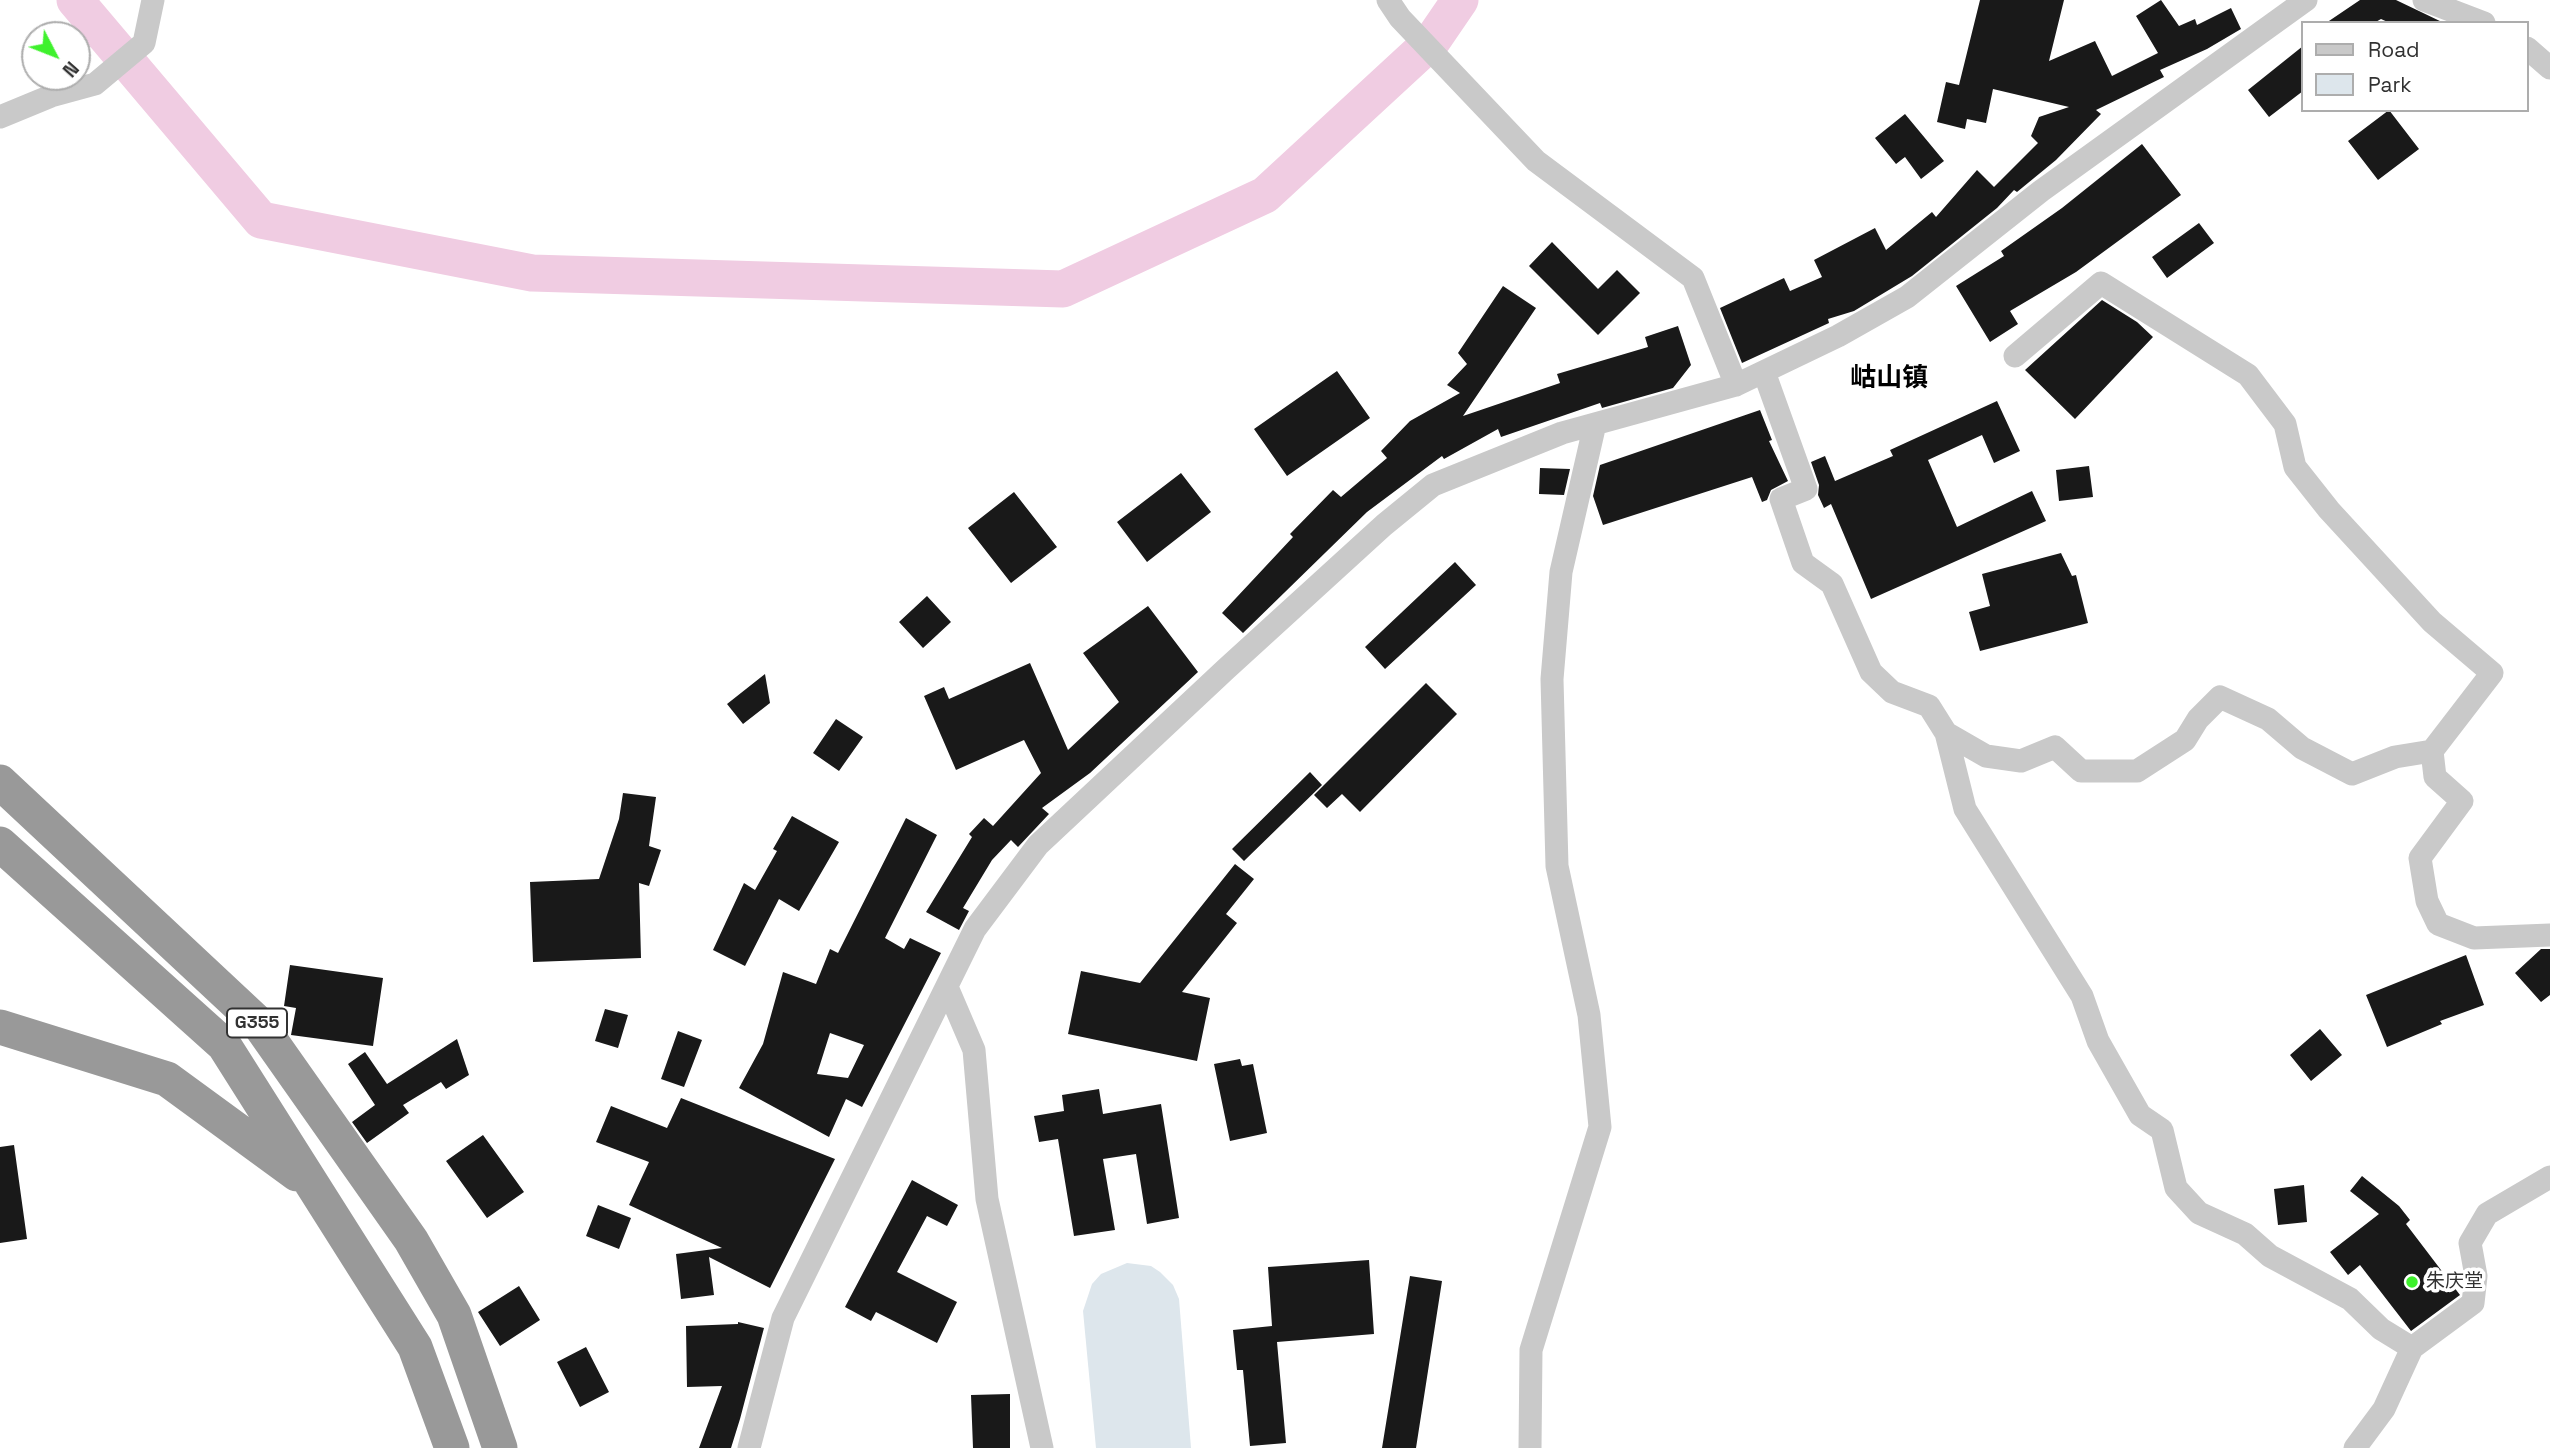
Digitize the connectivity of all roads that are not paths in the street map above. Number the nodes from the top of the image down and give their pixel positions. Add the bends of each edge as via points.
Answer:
1 (153, 0) edge
2 (2306, 0) edge
3 (2424, 0) edge
4 (1394, 9) edge
5 (2479, 21) edge
6 (2529, 50) edge
7 (2550, 68) edge
8 (0, 117) edge
9 (2015, 356) dead end
10 (1763, 372) junction
11 (1736, 385) junction
12 (1595, 424) junction
13 (1946, 733) junction
14 (2432, 751) junction
15 (0, 782) edge
16 (0, 844) edge
17 (2550, 935) edge
18 (947, 987) junction
19 (0, 1027) edge
20 (2550, 1177) edge
21 (314, 1186) junction
22 (2412, 1348) junction
23 (452, 1448) edge
24 (500, 1448) edge
25 (749, 1448) edge
26 (1042, 1448) edge
27 (1530, 1448) edge
28 (2355, 1448) edge

1 - 8 street via 144,43 95,85 51,96
2 - 10 street via 2041,191 1907,297
3 - 5 street
4 - 11 street via 1536,161 1693,278
6 - 7 street
9 - 14 street via 2101,283 2248,375 2285,424 2295,467 2329,510 2432,622 2492,673
10 - 11 street
10 - 13 street via 1806,489 1781,499 1803,563 1832,584 1871,672 1892,692 1929,706
11 - 12 street
12 - 18 street via 1433,485 1384,525 1038,845 975,929
12 - 27 street via 1561,572 1552,679 1557,866 1589,1015 1600,1128 1531,1350
13 - 14 street via 1986,756 2021,761 2055,747 2081,771 2137,771 2185,740 2220,698 2268,719 2302,748 2352,774 2395,757
13 - 22 street via 1965,809 2082,996 2098,1041 2140,1115 2162,1130 2176,1188 2199,1213 2245,1234 2270,1256 2350,1299 2381,1329
14 - 17 street via 2435,777 2462,801 2420,858 2427,901 2438,924 2474,938
15 - 24 highway, G355 via 259,1024 424,1261 454,1315
16 - 21 highway, G355 via 223,1045
18 - 25 street via 783,1318
18 - 26 street via 974,1050 987,1199
19 - 21 highway via 167,1079
20 - 22 street via 2487,1214 2470,1243 2476,1276 2473,1303
21 - 23 highway, G355 via 415,1347
22 - 28 street via 2384,1409

